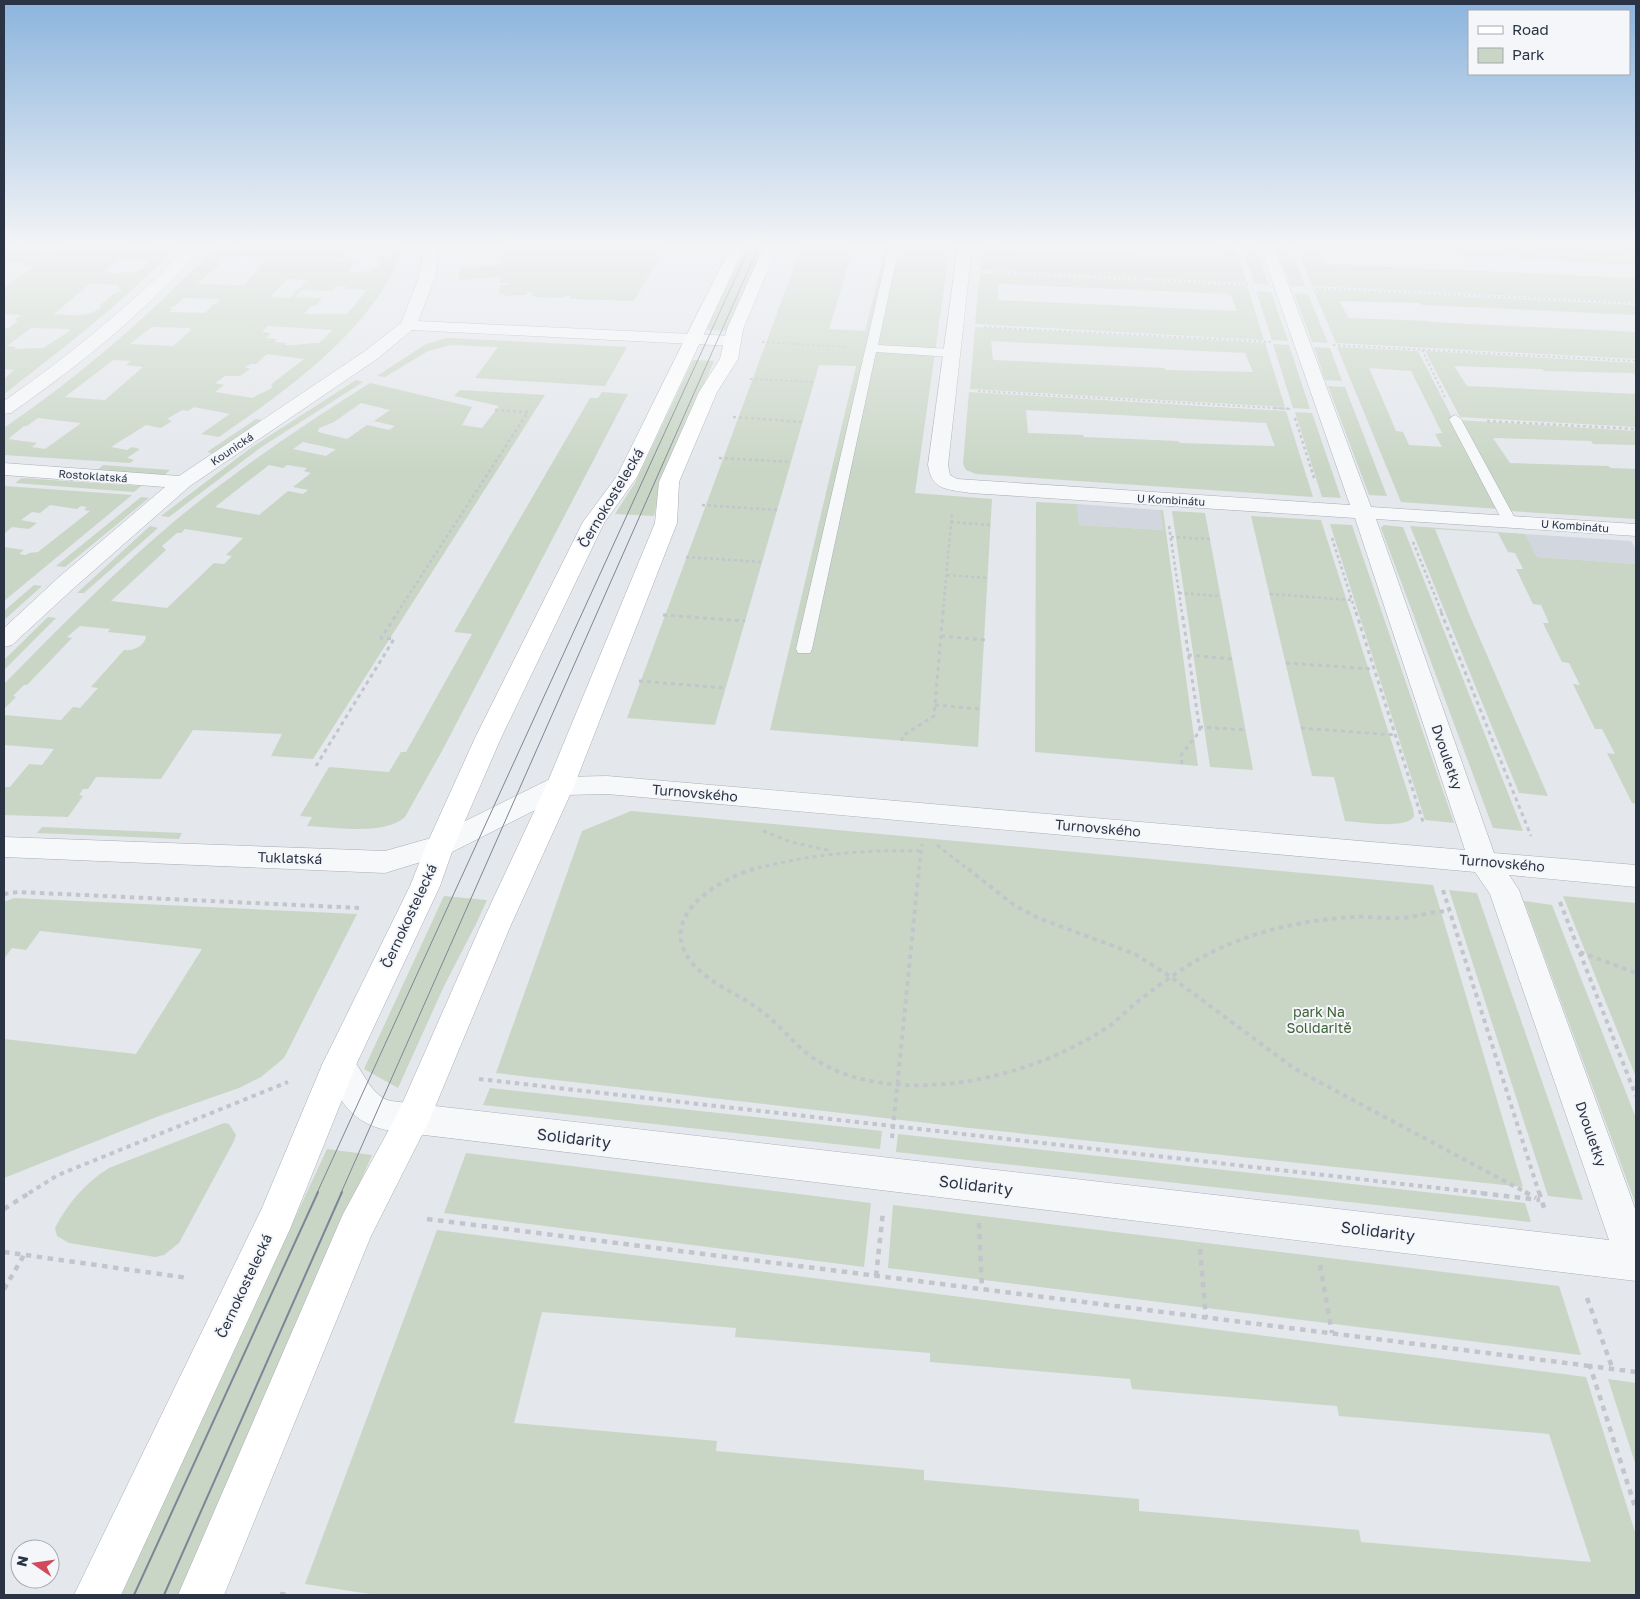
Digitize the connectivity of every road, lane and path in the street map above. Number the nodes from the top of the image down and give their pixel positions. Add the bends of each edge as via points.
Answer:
1 (119, 321) edge
2 (410, 321) edge
3 (702, 321) edge
4 (739, 321) edge
5 (879, 321) edge
6 (957, 321) edge
7 (1294, 321) edge
8 (408, 325) junction
9 (956, 325) junction
10 (693, 340) junction
11 (733, 341) junction
12 (761, 342) dead end
13 (1302, 344) junction
14 (873, 348) junction
15 (1422, 350) junction
16 (952, 353) junction
17 (1636, 361) edge
18 (746, 378) dead end
19 (814, 382) dead end
20 (948, 390) junction
21 (4, 409) edge
22 (1292, 409) dead end
23 (495, 410) dead end
24 (733, 417) dead end
25 (1455, 419) junction
26 (802, 422) dead end
27 (1636, 429) edge
28 (719, 458) dead end
29 (791, 462) dead end
30 (4, 469) edge
31 (183, 482) junction
32 (953, 504) dead end
33 (702, 505) dead end
34 (777, 510) dead end
35 (1363, 512) junction
36 (1168, 518) dead end
37 (952, 522) junction
38 (1510, 522) junction
39 (990, 525) dead end
40 (1636, 530) edge
41 (1409, 534) dead end
42 (1171, 537) junction
43 (1331, 537) dead end
44 (1210, 539) dead end
45 (682, 557) dead end
46 (762, 562) dead end
47 (947, 575) junction
48 (988, 578) dead end
49 (1179, 593) junction
50 (1270, 594) dead end
51 (1220, 596) dead end
52 (1352, 600) junction
53 (660, 615) dead end
54 (745, 621) dead end
55 (941, 636) junction
56 (4, 640) edge
57 (985, 640) dead end
58 (804, 649) dead end
59 (1188, 655) junction
60 (1232, 658) dead end
61 (1286, 663) dead end
62 (1373, 669) junction
63 (634, 681) dead end
64 (725, 688) dead end
65 (935, 705) junction
66 (980, 709) dead end
67 (1199, 727) junction
68 (1301, 728) dead end
69 (1245, 730) dead end
70 (1395, 735) junction
71 (902, 741) dead end
72 (1182, 764) dead end
73 (316, 766) dead end
74 (560, 786) junction
75 (756, 828) dead end
76 (1426, 833) dead end
77 (923, 834) dead end
78 (1532, 836) dead end
79 (930, 840) dead end
80 (4, 846) edge
81 (440, 846) junction
82 (921, 851) junction
83 (830, 854) junction
84 (1483, 862) junction
85 (1636, 876) edge
86 (1441, 884) dead end
87 (4, 894) edge
88 (1559, 899) dead end
89 (361, 908) dead end
90 (1449, 911) junction
91 (1579, 952) junction
92 (1636, 973) edge
93 (1171, 978) junction
94 (339, 1065) junction
95 (479, 1079) dead end
96 (288, 1082) dead end
97 (897, 1085) junction
98 (1636, 1096) edge
99 (413, 1119) junction
100 (893, 1126) junction
101 (891, 1143) dead end
102 (978, 1185) junction
103 (1540, 1200) junction
104 (884, 1206) dead end
105 (4, 1209) edge
106 (1197, 1210) junction
107 (1548, 1217) dead end
108 (427, 1219) dead end
109 (1313, 1224) junction
110 (4, 1252) edge
111 (24, 1255) junction
112 (1636, 1262) edge
113 (876, 1276) junction
114 (188, 1278) dead end
115 (4, 1289) edge
116 (982, 1290) junction
117 (1580, 1294) dead end
118 (1206, 1318) junction
119 (1332, 1334) junction
120 (1590, 1366) junction
121 (1613, 1370) junction
122 (1636, 1372) edge
123 (1636, 1510) edge
124 (280, 1594) dead end
125 (97, 1595) edge
126 (201, 1595) edge
127 (291, 1595) edge

1 - 21 street
2 - 8 street, Kounická
3 - 10 main road, Černokostelecká
4 - 11 main road
5 - 14 lane
6 - 9 street, U Kombinátu
7 - 13 street, Dvouletky
8 - 10 street
8 - 31 street, Kounická via 371,356
9 - 13 path
9 - 16 street, U Kombinátu
10 - 11 street
10 - 81 main road, Černokostelecká via 627,477 594,522 488,738
11 - 74 main road via 730,359 708,392 670,482 666,523
12 - 14 path
13 - 15 path
13 - 35 street, Dvouletky
14 - 16 lane
14 - 58 lane
15 - 17 path
15 - 25 path
16 - 20 street, U Kombinátu
18 - 19 path
20 - 22 path
20 - 35 street, U Kombinátu via 938,465 940,478 952,484
23 - 73 path via 528,412 381,638 394,639
24 - 26 path
25 - 27 path
25 - 38 lane
28 - 29 path
30 - 31 street, Rostoklatská
31 - 56 street, Kounická
32 - 37 path
33 - 34 path
35 - 38 street, U Kombinátu
35 - 84 street, Dvouletky
36 - 42 path
37 - 39 path
37 - 47 path
38 - 40 street, U Kombinátu
41 - 78 path
42 - 44 path
42 - 49 path
43 - 52 path
45 - 46 path
47 - 48 path
47 - 55 path
49 - 51 path
49 - 59 path
50 - 52 path
52 - 62 path
53 - 54 path
55 - 57 path
55 - 65 path
59 - 60 path
59 - 67 path
61 - 62 path
62 - 70 path
63 - 64 path
65 - 66 path
65 - 71 path via 934,716 902,736
67 - 69 path
67 - 72 path via 1200,731 1181,755
68 - 70 path
70 - 76 path
74 - 81 street, Tuklatská
74 - 84 street, Turnovského via 607,785
74 - 99 main road via 495,927
75 - 83 path via 778,838 827,850
77 - 82 path
79 - 93 path via 1014,905 1038,918 1135,954
80 - 81 street, Tuklatská via 385,862
81 - 94 main road, Černokostelecká via 425,886
82 - 83 path via 872,849
82 - 97 path
83 - 97 path via 746,872 706,890 688,909 683,920 684,947 697,968 764,1013 788,1038 822,1065 860,1078
84 - 85 street, Turnovského
84 - 112 street, Dvouletky via 1504,890
86 - 90 path
87 - 89 path
88 - 91 path
90 - 93 path via 1439,910 1408,918 1348,918 1292,927 1229,945 1188,965
90 - 103 path
91 - 92 path
91 - 98 path
93 - 97 path via 1108,1027 1042,1060 953,1084
93 - 103 path via 1295,1069
94 - 99 street, Solidarity via 360,1099 378,1113
94 - 125 main road, Černokostelecká via 277,1217
95 - 100 path
96 - 105 path via 58,1175
97 - 100 path
99 - 102 street, Solidarity
99 - 126 main road via 356,1227
100 - 101 path
100 - 103 path
102 - 106 street, Solidarity
102 - 116 path
103 - 107 path
104 - 113 path
106 - 109 street, Solidarity
106 - 118 path
108 - 113 path
109 - 112 street, Solidarity
109 - 119 path
110 - 111 path
111 - 114 path
111 - 115 path
113 - 116 path
116 - 118 path
117 - 121 path via 1588,1298
118 - 119 path
119 - 120 path
120 - 121 path
120 - 123 path
121 - 122 path
124 - 127 path

